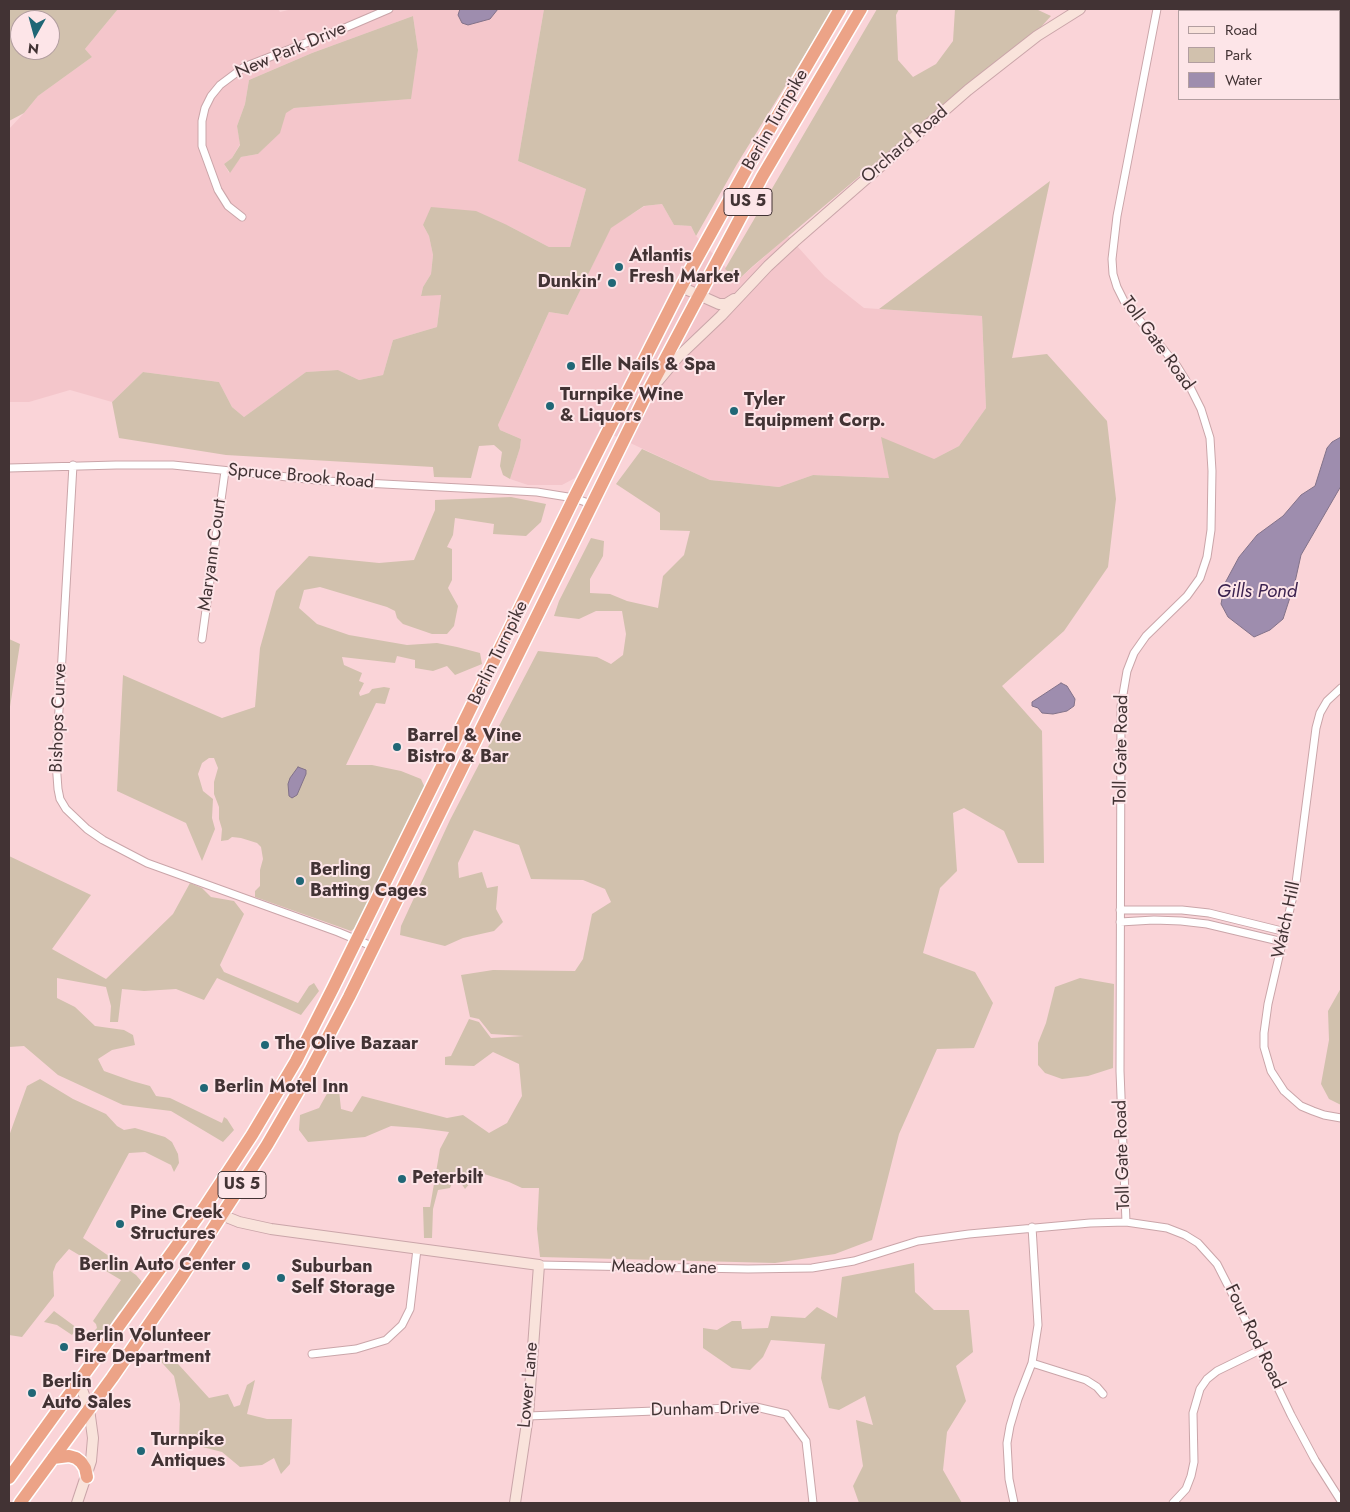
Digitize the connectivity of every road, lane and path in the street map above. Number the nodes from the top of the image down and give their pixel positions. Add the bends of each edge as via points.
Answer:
1 (390, 9) edge
2 (840, 9) edge
3 (861, 9) edge
4 (1080, 9) edge
5 (1157, 9) edge
6 (242, 217) dead end
7 (681, 287) junction
8 (740, 294) junction
9 (698, 295) junction
10 (643, 401) junction
11 (73, 465) junction
12 (9, 468) edge
13 (225, 471) junction
14 (574, 498) junction
15 (591, 504) junction
16 (202, 639) dead end
17 (1341, 688) edge
18 (1155, 909) junction
19 (1120, 910) junction
20 (1234, 919) junction
21 (1154, 920) junction
22 (1120, 922) junction
23 (1232, 930) junction
24 (1286, 932) junction
25 (357, 940) junction
26 (1283, 942) junction
27 (374, 948) junction
28 (1341, 1118) edge
29 (204, 1208) junction
30 (222, 1216) junction
31 (1126, 1222) junction
32 (1032, 1227) junction
33 (417, 1249) junction
34 (539, 1265) junction
35 (1260, 1350) junction
36 (312, 1354) dead end
37 (1032, 1363) junction
38 (79, 1381) junction
39 (1103, 1394) dead end
40 (89, 1409) junction
41 (528, 1416) junction
42 (53, 1458) junction
43 (87, 1477) junction
44 (9, 1478) edge
45 (1341, 1501) edge
46 (20, 1503) edge
47 (77, 1503) edge
48 (515, 1503) edge
49 (813, 1503) edge
50 (1014, 1503) edge
51 (1173, 1503) edge

1 - 6 street, New Park Drive via 244,67 220,85 212,96 202,121 202,146 218,190 228,206
2 - 7 highway, Berlin Turnpike / US 5
3 - 9 highway, Berlin Turnpike / US 5 via 762,177
4 - 8 street, Orchard Road via 1037,36 968,90 795,241
5 - 19 street, Toll Gate Road via 1117,216 1113,266 1124,301 1177,366 1201,409 1210,438 1211,530 1208,557 1200,578 1187,596 1146,636 1134,653 1123,687
7 - 9 street, Orchard Road
7 - 14 highway, Berlin Turnpike / US 5
8 - 9 street, Orchard Road via 726,304
8 - 10 street, Orchard Road via 665,372
9 - 10 highway, Berlin Turnpike / US 5
10 - 15 highway, Berlin Turnpike / US 5
11 - 12 street, Spruce Brook Road
11 - 13 street, Spruce Brook Road via 173,466
11 - 25 street, Bishops Curve via 56,762 60,799 66,809 95,835 147,863
13 - 14 street, Spruce Brook Road via 326,481 520,491
13 - 16 street, Maryann Court
14 - 15 street, Spruce Brook Road
14 - 25 highway, Berlin Turnpike / US 5
15 - 27 highway, Berlin Turnpike / US 5
17 - 24 street, Watch Hill via 1327,701 1316,728 1296,883
18 - 19 street
18 - 20 street via 1209,913
18 - 21 street
19 - 22 street, Toll Gate Road
20 - 23 street
20 - 24 street
21 - 22 street
21 - 23 street
22 - 31 street, Toll Gate Road via 1120,1106
23 - 26 street
24 - 26 street, Watch Hill
25 - 27 street, Bishops Curve
25 - 29 highway, Berlin Turnpike / US 5 via 283,1083
26 - 28 street, Watch Hill via 1265,1022 1264,1047 1269,1065 1284,1091 1302,1106
27 - 30 highway, Berlin Turnpike / US 5 via 310,1071
29 - 30 street, Meadow Lane
29 - 38 highway, Berlin Turnpike / US 5
30 - 33 street, Meadow Lane via 271,1229
30 - 40 highway, Berlin Turnpike / US 5
31 - 32 street, Meadow Lane
31 - 35 street, Four Rod Road via 1167,1228 1198,1243 1225,1276
32 - 34 street, Meadow Lane via 918,1241 854,1261 812,1268
32 - 37 street via 1038,1325
33 - 34 street, Meadow Lane
33 - 36 street via 410,1309 402,1325 386,1340 356,1349
34 - 41 street, Lower Lane
35 - 45 street, Four Rod Road via 1315,1460
35 - 51 street via 1217,1371 1206,1379 1200,1389 1193,1413 1194,1462 1191,1476 1186,1489
37 - 39 street via 1086,1380
37 - 50 street via 1018,1399 1007,1443
38 - 40 street
38 - 44 highway, Berlin Turnpike / US 5
40 - 42 highway, Berlin Turnpike / US 5
40 - 43 street via 93,1438
41 - 48 street, Lower Lane
41 - 49 street, Dunham Drive via 756,1406 786,1414 806,1441
42 - 43 highway via 76,1458 85,1468
42 - 46 highway, Berlin Turnpike / US 5
43 - 47 street

